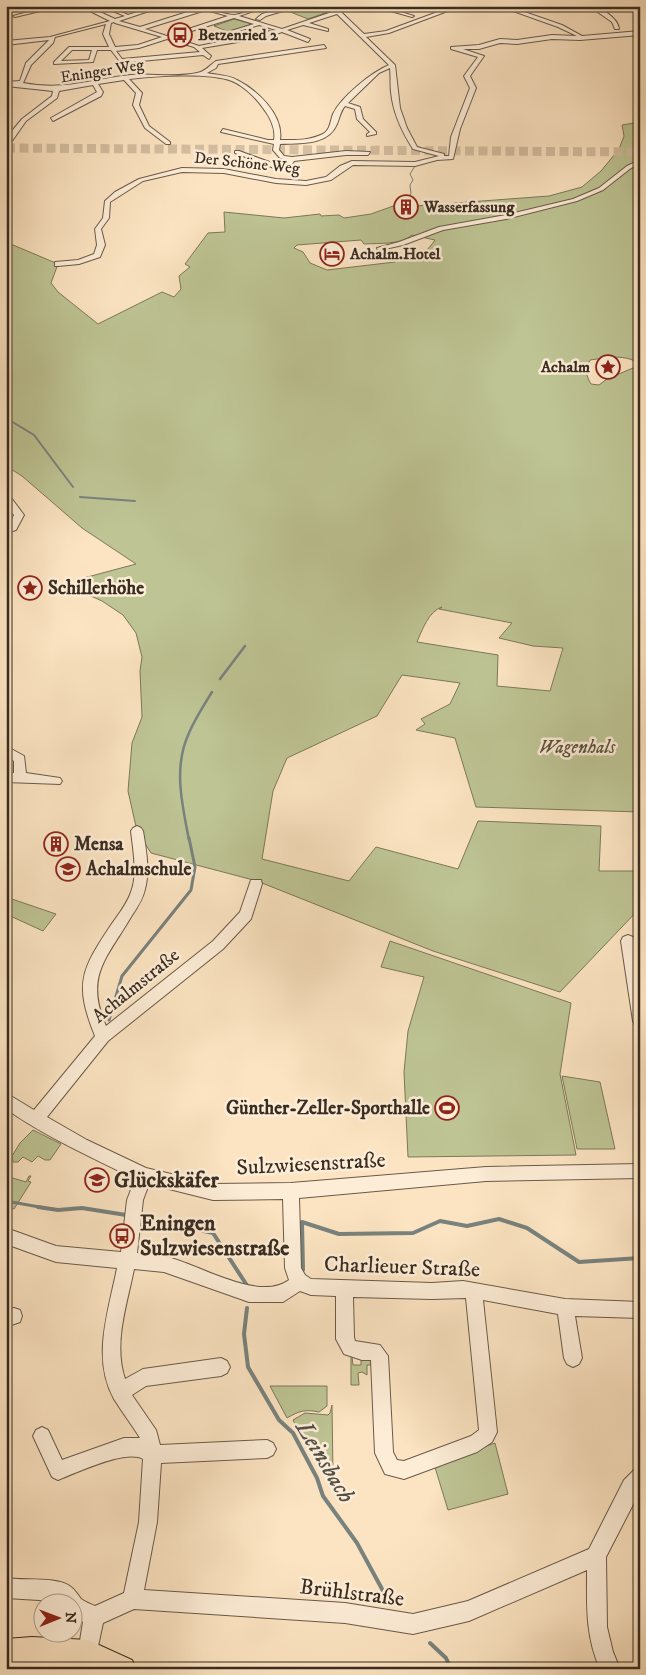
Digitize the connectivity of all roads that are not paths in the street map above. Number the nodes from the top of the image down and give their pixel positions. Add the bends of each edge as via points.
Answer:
1 (59, 6) edge
2 (82, 6) edge
3 (103, 6) edge
4 (162, 6) edge
5 (198, 6) edge
6 (214, 6) edge
7 (266, 6) edge
8 (298, 6) edge
9 (332, 6) edge
10 (356, 6) edge
11 (375, 6) edge
12 (396, 6) edge
13 (459, 6) edge
14 (500, 6) edge
15 (591, 6) edge
16 (206, 8) junction
17 (387, 10) junction
18 (338, 12) junction
19 (6, 13) edge
20 (266, 14) junction
21 (15, 16) junction
22 (234, 16) junction
23 (124, 17) junction
24 (274, 17) dead end
25 (26, 20) dead end
26 (111, 21) junction
27 (250, 22) junction
28 (291, 22) dead end
29 (258, 24) junction
30 (301, 24) junction
31 (351, 24) junction
32 (203, 26) junction
33 (344, 26) dead end
34 (143, 28) junction
35 (617, 28) dead end
36 (326, 30) dead end
37 (281, 31) junction
38 (640, 33) edge
39 (228, 34) junction
40 (361, 34) junction
41 (53, 37) junction
42 (168, 37) junction
43 (582, 38) junction
44 (246, 40) junction
45 (308, 40) dead end
46 (266, 42) dead end
47 (6, 43) edge
48 (190, 44) junction
49 (198, 47) junction
50 (324, 47) dead end
51 (95, 49) junction
52 (114, 50) junction
53 (239, 52) dead end
54 (216, 63) junction
55 (392, 65) junction
56 (204, 74) junction
57 (125, 78) junction
58 (6, 84) edge
59 (19, 84) junction
60 (94, 84) junction
61 (56, 89) junction
62 (10, 91) dead end
63 (343, 104) junction
64 (53, 119) dead end
65 (223, 131) dead end
66 (369, 136) dead end
67 (8, 140) edge
68 (168, 142) dead end
69 (277, 143) junction
70 (237, 152) dead end
71 (368, 153) dead end
72 (452, 156) junction
73 (292, 159) junction
74 (640, 162) edge
75 (385, 257) dead end
76 (58, 264) dead end
77 (6, 497) edge
78 (6, 530) edge
79 (6, 750) edge
80 (20, 777) junction
81 (7, 779) edge
82 (56, 781) dead end
83 (137, 832) dead end
84 (256, 884) dead end
85 (628, 941) dead end
86 (640, 1021) edge
87 (103, 1037) junction
88 (6, 1100) edge
89 (36, 1119) junction
90 (640, 1172) edge
91 (144, 1175) junction
92 (291, 1191) junction
93 (6, 1236) edge
94 (126, 1260) junction
95 (300, 1282) junction
96 (344, 1288) junction
97 (474, 1290) junction
98 (565, 1307) junction
99 (640, 1310) edge
100 (573, 1358) dead end
101 (221, 1367) dead end
102 (120, 1392) junction
103 (42, 1436) dead end
104 (267, 1449) dead end
105 (152, 1454) junction
106 (640, 1476) edge
107 (596, 1556) junction
108 (6, 1588) edge
109 (58, 1592) edge
110 (133, 1599) junction
111 (82, 1609) edge
112 (94, 1617) junction
113 (6, 1652) edge
114 (88, 1653) junction
115 (123, 1669) edge
116 (610, 1669) edge

1 - 21 street
2 - 26 street
3 - 23 street
4 - 23 street
5 - 16 street
6 - 16 street
7 - 22 street
8 - 20 street
9 - 18 street
10 - 18 street
11 - 17 street
12 - 17 street
13 - 40 street via 387,32
14 - 43 street via 560,26
15 - 35 street via 614,21
16 - 22 street
16 - 34 street
17 - 40 street via 412,16
18 - 30 street
18 - 31 street
19 - 21 street
20 - 24 street
20 - 27 street
21 - 25 street
22 - 27 street
22 - 32 street
23 - 26 street
26 - 34 street
26 - 41 street
26 - 52 street via 106,33
27 - 29 street
28 - 30 street
29 - 37 street
29 - 39 street
30 - 36 street
30 - 37 street
31 - 33 street
31 - 40 street
32 - 39 street
32 - 42 street
34 - 42 street
37 - 44 street
37 - 45 street
37 - 46 street via 282,35
38 - 43 street
39 - 44 street
39 - 48 street
40 - 55 street
41 - 47 street
41 - 59 street via 28,64
42 - 48 street
42 - 52 street
43 - 72 street via 552,36 453,48 481,56 467,76 474,88 458,122 452,141
44 - 49 street
48 - 49 street
49 - 52 street via 207,55 121,61
50 - 54 street
51 - 51 street via 71,48 56,63 91,60
51 - 52 street
53 - 54 street via 215,60
54 - 56 street
55 - 63 street via 376,72
55 - 72 street via 401,125 413,145 418,150
56 - 57 street, Eninger Weg
56 - 69 street, Eninger Weg via 234,80 256,95 274,120
57 - 60 street, Eninger Weg
57 - 68 street via 139,93 136,105 147,126 158,138
58 - 59 street
59 - 61 street
59 - 62 street
60 - 61 street, Eninger Weg
60 - 64 street via 99,95
61 - 67 street, Eninger Weg via 55,97 22,120
63 - 66 street via 358,108 360,119 374,133
63 - 69 street via 327,134 310,141
65 - 69 street
69 - 73 street via 279,156
70 - 73 street via 279,167 289,166
71 - 73 street via 346,151
72 - 76 street, Der Schöne Weg via 415,164 352,163 343,166 331,178 310,182 277,182 233,172 192,170 145,178 108,202 106,218 98,229 101,246 97,254 79,262
74 - 75 street via 601,189 576,200 441,228 401,244 381,248
77 - 78 street via 19,515 13,528
79 - 80 street via 20,759
80 - 81 street
80 - 82 street
83 - 87 street via 139,891 93,967 89,990 92,1010
84 - 87 street, Achalmstraße via 246,915 218,945
85 - 86 street
87 - 89 street, Achalmstraße
88 - 89 street, Sulzwiesenstraße
89 - 91 street, Sulzwiesenstraße
90 - 92 street, Sulzwiesenstraße via 486,1174
91 - 92 street, Sulzwiesenstraße via 213,1192
91 - 94 street via 135,1200
92 - 95 street, Charlieuer Straße via 293,1268
93 - 94 street via 56,1254
94 - 95 street via 164,1264 249,1294 283,1294
94 - 102 street via 110,1347
95 - 96 street, Charlieuer Straße via 312,1287
96 - 97 street, Charlieuer Straße
96 - 97 street via 345,1339 350,1348 374,1351 379,1356 384,1453 391,1468 404,1470 477,1443 488,1432
97 - 98 street, Charlieuer Straße
98 - 99 street, Charlieuer Straße
98 - 100 street
101 - 102 street via 143,1378
102 - 105 street via 150,1436
103 - 105 street via 58,1471 124,1447 139,1446
104 - 105 street
105 - 110 street via 148,1522
106 - 107 street via 631,1487
107 - 110 street, Brühlstraße via 469,1611 413,1624 345,1613
107 - 116 street via 597,1627
108 - 109 street
110 - 112 street, Brühlstraße
111 - 112 street
112 - 114 street
113 - 114 main road
114 - 115 main road

